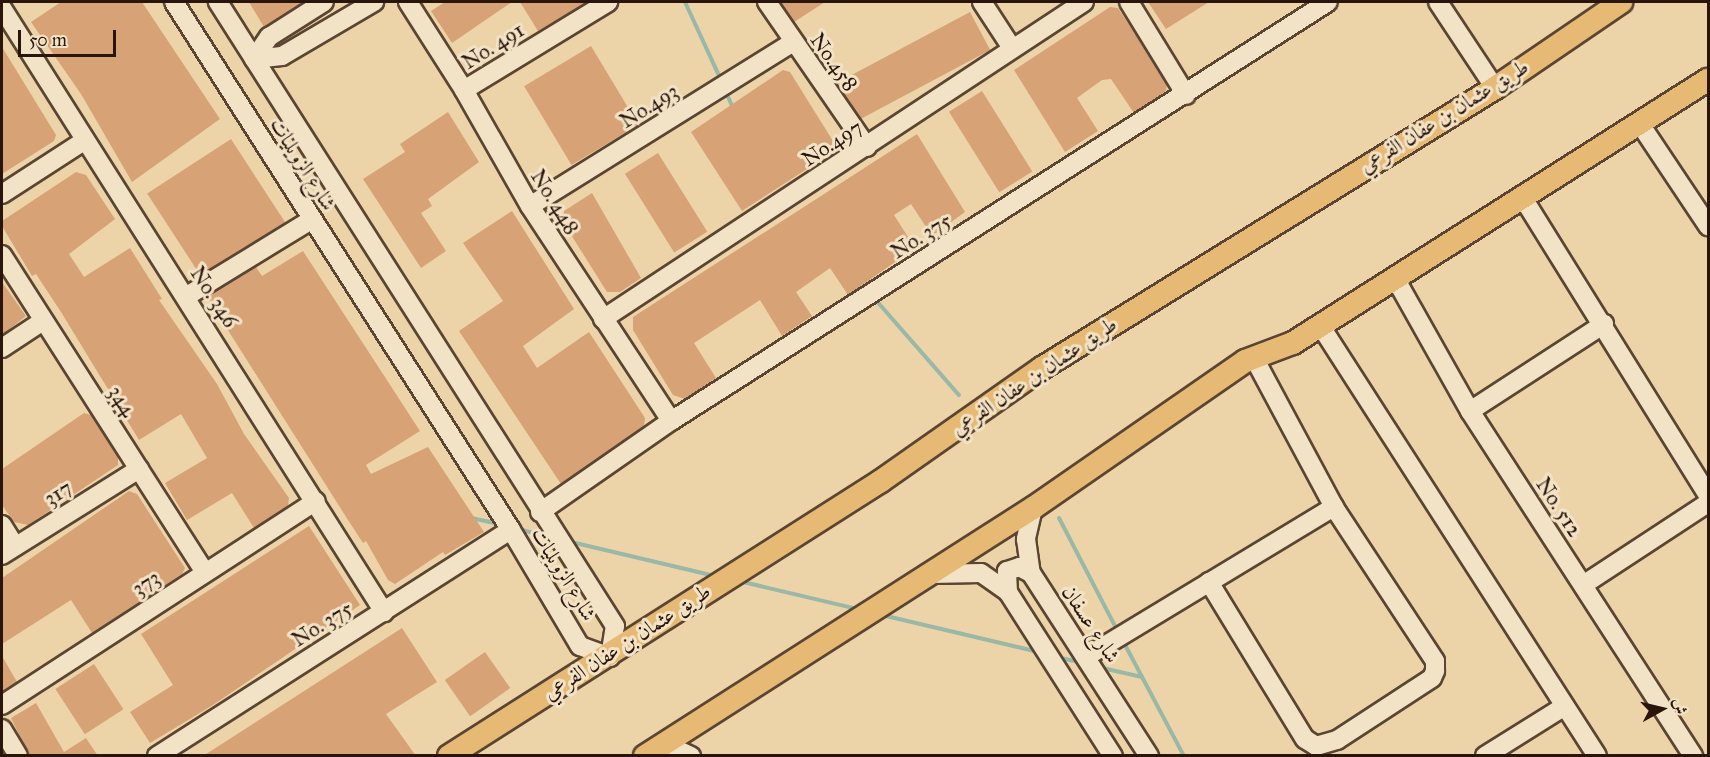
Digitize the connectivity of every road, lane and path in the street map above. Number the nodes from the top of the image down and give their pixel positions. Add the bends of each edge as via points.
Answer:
1 (174, 2) edge
2 (218, 2) edge
3 (324, 2) edge
4 (374, 2) edge
5 (408, 2) edge
6 (608, 2) edge
7 (767, 2) edge
8 (982, 2) edge
9 (1084, 2) edge
10 (1129, 2) edge
11 (1328, 2) edge
12 (1438, 2) edge
13 (1610, 5) edge
14 (2, 8) edge
15 (792, 43) junction
16 (1012, 48) junction
17 (254, 59) junction
18 (1708, 80) edge
19 (1495, 88) junction
20 (464, 90) junction
21 (1186, 95) junction
22 (1640, 124) junction
23 (84, 141) junction
24 (867, 147) junction
25 (2, 194) edge
26 (1523, 198) junction
27 (530, 206) junction
28 (311, 220) junction
29 (1708, 226) edge
30 (2, 255) edge
31 (1395, 278) junction
32 (187, 296) junction
33 (603, 319) junction
34 (43, 321) junction
35 (1604, 324) junction
36 (1320, 325) junction
37 (2, 348) edge
38 (1254, 358) junction
39 (1470, 411) junction
40 (671, 421) junction
41 (139, 469) junction
42 (1708, 495) edge
43 (316, 501) junction
44 (1708, 503) edge
45 (1334, 507) junction
46 (1033, 508) junction
47 (540, 512) junction
48 (2, 525) edge
49 (511, 530) junction
50 (8, 550) edge
51 (204, 571) junction
52 (1031, 573) junction
53 (930, 574) junction
54 (1209, 582) junction
55 (1583, 585) junction
56 (1008, 592) junction
57 (384, 612) junction
58 (609, 657) junction
59 (1086, 657) junction
60 (2, 705) edge
61 (1565, 706) junction
62 (508, 717) junction
63 (2, 729) edge
64 (184, 748) edge
65 (659, 751) edge
66 (1490, 754) edge
67 (18, 756) edge
68 (157, 756) edge
69 (449, 756) edge
70 (461, 756) edge
71 (691, 756) edge
72 (1113, 756) edge
73 (1149, 756) edge
74 (1597, 756) edge
75 (1693, 756) edge

1 - 28 street, شارع الزويليات
2 - 17 street, شارع الزويليات
3 - 17 street via 269,37
4 - 17 street via 282,56
5 - 20 street, No. 448
6 - 20 street, No. 491
7 - 15 street, No.458
8 - 16 street
9 - 16 street, No.497
10 - 21 street
11 - 21 street, No. 375
12 - 19 street
13 - 19 main road, طريق عثمان بن عفان الفرعي
14 - 23 street, No. 346
15 - 24 street, No.458
15 - 27 street, No.493
16 - 24 street, No.497
17 - 47 street, شارع الزويليات
18 - 22 main road
19 - 58 main road, طريق عثمان بن عفان الفرعي via 1042,368 881,481 815,520
20 - 27 street, No. 448
21 - 40 street, No. 375
22 - 26 main road
22 - 29 street
23 - 25 street
23 - 32 street, No. 346
24 - 33 street, No.497
26 - 31 main road
26 - 35 street
27 - 33 street, No. 448
28 - 32 street
28 - 49 street, شارع الزويليات
30 - 34 street, 344
31 - 36 main road
31 - 39 street, No. 512
32 - 43 street, No. 346
33 - 40 street, No. 448
34 - 37 street
34 - 41 street, 344
35 - 39 street
35 - 42 street
36 - 38 main road via 1293,343
36 - 61 street
38 - 45 street
38 - 46 main road
39 - 55 street, No. 512
40 - 47 street, No. 375
41 - 50 street, 317
41 - 51 street, 344
43 - 51 street, 373
43 - 57 street, No. 346
44 - 55 street
45 - 54 street
45 - 54 street via 1437,666 1432,678 1337,740 1316,746 1305,739
46 - 52 street, شارع عسفان via 1026,539
46 - 53 main road
47 - 58 street, شارع الزويليات via 615,626
48 - 50 street
49 - 57 street, No. 375
49 - 58 street, شارع الزويليات via 580,646
51 - 60 street, 373
52 - 56 street via 1019,567 1007,571
52 - 59 street, شارع عسفان
53 - 56 street via 981,573
53 - 65 main road
54 - 59 street
55 - 75 street, No. 512
56 - 72 street
57 - 64 street, No. 375
58 - 62 main road, طريق عثمان بن عفان الفرعي
59 - 73 street, شارع عسفان
61 - 66 street
61 - 74 street
62 - 69 main road, طريق عثمان بن عفان الفرعي
62 - 70 main road
63 - 67 street
64 - 68 street, No. 375
65 - 71 street

